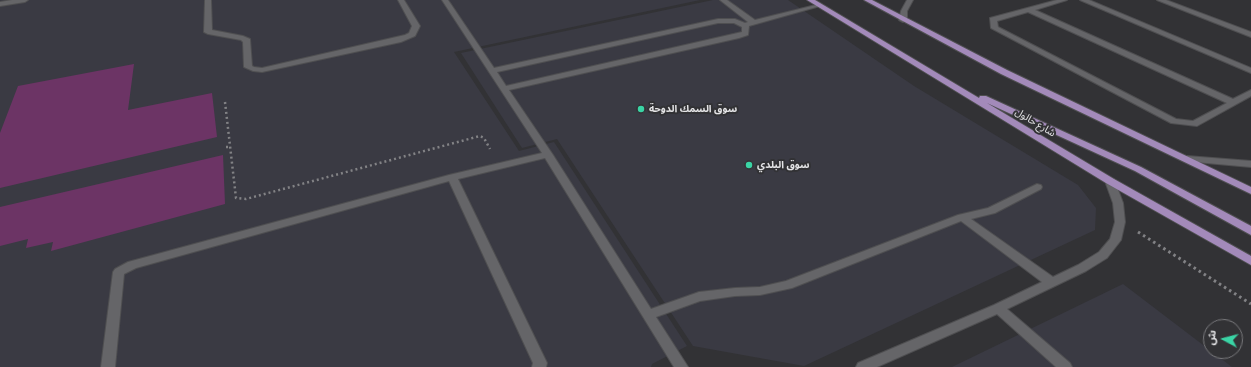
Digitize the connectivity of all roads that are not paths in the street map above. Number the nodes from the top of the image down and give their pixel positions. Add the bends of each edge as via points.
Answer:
1 (25, 0) edge
2 (208, 0) edge
3 (401, 0) edge
4 (445, 0) edge
5 (723, 0) edge
6 (810, 0) edge
7 (867, 0) edge
8 (910, 0) edge
9 (1064, 0) edge
10 (1083, 0) edge
11 (1160, 0) edge
12 (0, 4) edge
13 (818, 5) junction
14 (1028, 10) junction
15 (903, 20) junction
16 (753, 22) junction
17 (744, 25) junction
18 (1251, 35) edge
19 (492, 71) junction
20 (1251, 71) edge
21 (938, 77) junction
22 (505, 90) junction
23 (1251, 93) edge
24 (1235, 103) junction
25 (548, 156) junction
26 (1188, 159) junction
27 (1251, 164) edge
28 (452, 177) junction
29 (1110, 181) junction
30 (1037, 187) dead end
31 (1251, 191) edge
32 (962, 217) junction
33 (1251, 231) edge
34 (1251, 261) edge
35 (1052, 282) junction
36 (998, 308) junction
37 (648, 315) junction
38 (108, 367) edge
39 (539, 367) edge
40 (681, 367) edge
41 (863, 367) edge
42 (1066, 367) edge

1 - 12 street
2 - 3 street via 208,32 243,38 247,41 248,67 262,70 408,37 416,26
4 - 19 street
5 - 16 street
6 - 13 main road, شارع حالول
7 - 15 main road
8 - 15 street via 906,4
9 - 14 street
10 - 20 street
11 - 18 street
13 - 16 street
13 - 21 main road, شارع حالول
14 - 24 street
14 - 24 street via 993,20 995,28 1174,121 1194,124
15 - 26 main road via 1004,72
16 - 17 street
17 - 19 street via 729,20 718,21
17 - 22 street via 745,33 736,36
19 - 22 street
21 - 29 main road, شارع حالول
21 - 33 main road via 1138,169
22 - 25 street
23 - 24 street
25 - 28 street
25 - 37 street
26 - 27 street
26 - 31 main road
28 - 38 street via 132,265 119,272
28 - 39 street via 540,363
29 - 34 main road, شارع حالول
29 - 35 street via 1118,203 1120,222 1115,240 1103,255
30 - 32 street via 991,211
32 - 35 street
32 - 37 street via 788,285 699,298
35 - 36 street
36 - 41 street
36 - 42 street
37 - 40 street

